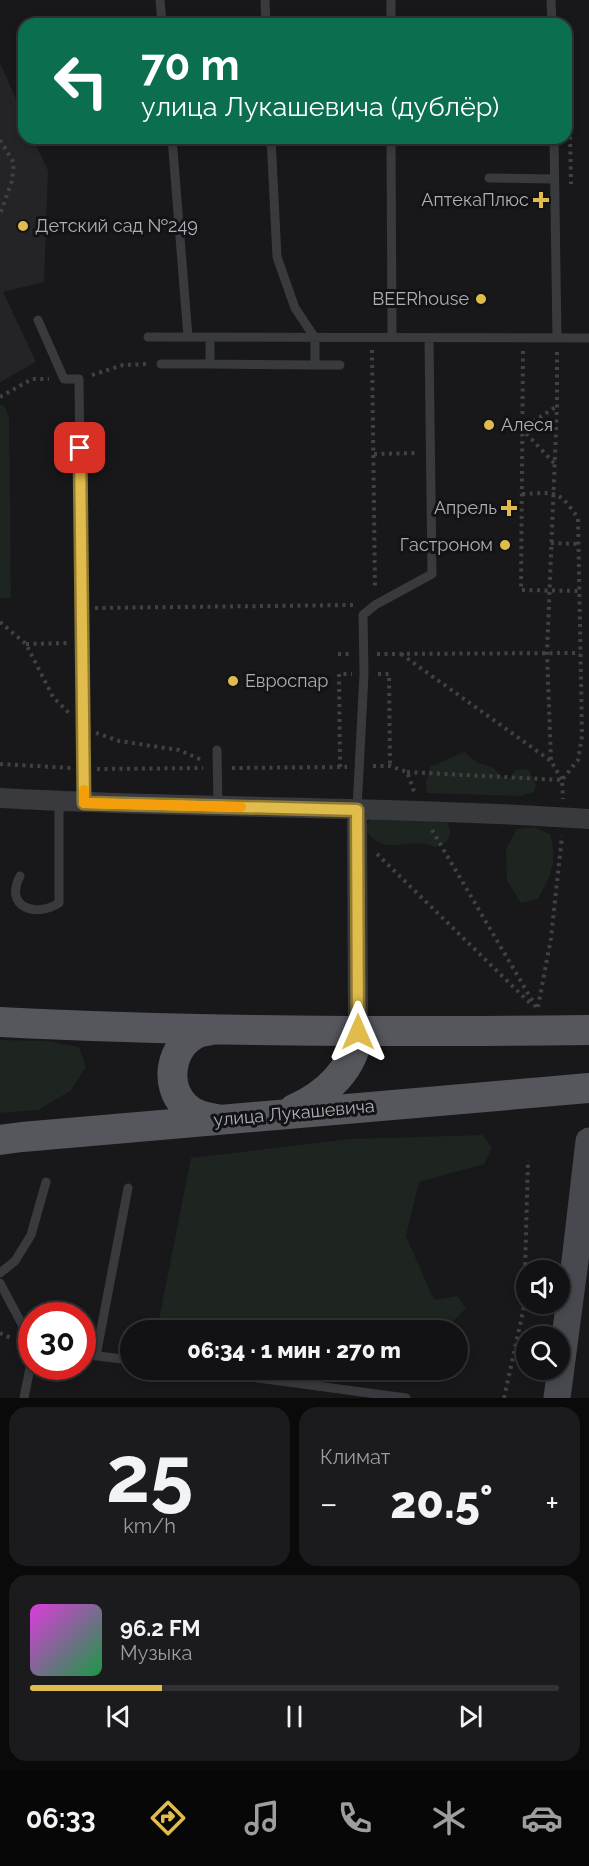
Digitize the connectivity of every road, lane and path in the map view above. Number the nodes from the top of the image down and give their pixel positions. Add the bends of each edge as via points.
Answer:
1 (160, 0) edge
2 (265, 0) edge
3 (391, 0) edge
4 (551, 0) edge
5 (162, 18) edge
6 (266, 18) edge
7 (391, 18) edge
8 (552, 18) edge
9 (0, 140) edge
10 (172, 144) edge
11 (271, 144) edge
12 (391, 144) edge
13 (554, 144) edge
14 (489, 178) dead end
15 (554, 179) junction
16 (0, 214) edge
17 (38, 320) dead end
18 (148, 337) dead end
19 (188, 337) junction
20 (210, 337) junction
21 (315, 338) junction
22 (372, 338) junction
23 (392, 338) junction
24 (429, 338) junction
25 (523, 338) junction
26 (557, 338) junction
27 (589, 339) edge
28 (161, 364) joint
29 (210, 364) junction
30 (315, 365) junction
31 (340, 365) dead end
32 (79, 379) junction
33 (32, 380) dead end
34 (0, 397) edge
35 (557, 406) junction
36 (522, 429) junction
37 (430, 453) junction
38 (374, 454) junction
39 (554, 463) junction
40 (553, 493) junction
41 (522, 494) junction
42 (552, 543) junction
43 (579, 544) junction
44 (549, 591) junction
45 (579, 591) junction
46 (375, 605) junction
47 (82, 608) junction
48 (0, 622) edge
49 (82, 643) junction
50 (26, 644) junction
51 (547, 652) junction
52 (580, 653) junction
53 (338, 654) dead end
54 (364, 654) junction
55 (400, 654) junction
56 (83, 728) junction
57 (217, 750) dead end
58 (551, 761) junction
59 (0, 764) edge
60 (359, 766) junction
61 (218, 768) junction
62 (83, 769) junction
63 (407, 772) junction
64 (562, 780) junction
65 (0, 798) edge
66 (59, 801) junction
67 (84, 803) junction
68 (218, 806) junction
69 (357, 810) junction
70 (421, 813) junction
71 (564, 818) junction
72 (589, 819) edge
73 (357, 843) junction
74 (20, 876) dead end
75 (538, 1011) junction
76 (0, 1022) edge
77 (215, 1029) junction
78 (589, 1030) edge
79 (358, 1032) junction
80 (589, 1088) edge
81 (283, 1114) junction
82 (218, 1119) junction
83 (0, 1140) edge
84 (589, 1141) edge
85 (528, 1160) dead end
86 (46, 1182) dead end
87 (128, 1188) dead end
88 (582, 1262) edge
89 (0, 1273) edge
90 (0, 1283) edge
91 (18, 1316) edge
92 (96, 1356) joint
93 (120, 1359) edge
94 (28, 1380) edge
95 (272, 1380) edge
96 (24, 1398) edge
97 (406, 1398) edge
98 (504, 1398) edge
99 (556, 1398) edge

1 - 5 lane
2 - 6 lane
3 - 7 lane
4 - 8 lane
9 - 16 path via 14,163
10 - 19 lane
11 - 21 lane via 277,257 295,308
12 - 23 lane
13 - 15 lane
14 - 15 lane
15 - 26 lane
17 - 32 lane via 64,380
18 - 19 lane
19 - 20 lane
20 - 21 lane
20 - 29 lane
21 - 22 lane
21 - 30 lane
22 - 23 lane
22 - 38 path
23 - 24 lane
24 - 25 lane
24 - 37 lane
25 - 26 lane
25 - 36 path
26 - 27 lane
26 - 35 path
28 - 29 lane
28 - 32 path via 123,365
29 - 30 lane
30 - 31 lane
32 - 47 lane
33 - 34 path
35 - 36 path
35 - 39 path
36 - 39 path
36 - 41 path
37 - 38 path
37 - 46 lane via 432,574
38 - 46 path
39 - 40 path
40 - 41 path
40 - 42 path
40 - 43 path via 565,499 578,518
41 - 44 path via 521,590
42 - 43 path
42 - 44 path
43 - 45 path
44 - 45 path
44 - 51 path
45 - 52 path
46 - 47 path
46 - 54 lane via 363,615
47 - 49 lane
48 - 50 path
49 - 50 path
49 - 56 lane
50 - 56 path via 53,697
51 - 52 path
51 - 55 path
51 - 58 path
52 - 64 path via 582,749
53 - 54 path
54 - 55 path
54 - 60 lane
55 - 58 path
56 - 61 path via 119,741 179,750
56 - 62 lane
57 - 61 lane
58 - 64 path
59 - 62 path
60 - 61 path
60 - 63 path via 390,766
60 - 69 lane
61 - 62 path
61 - 68 lane
62 - 67 lane
63 - 64 path
63 - 70 path
64 - 71 path
65 - 66 street
66 - 67 street
66 - 74 lane via 59,903 49,909 25,908 17,899 15,888
67 - 68 street
68 - 69 street
69 - 70 street
69 - 73 street
70 - 71 street
70 - 75 path
71 - 72 street
71 - 75 path via 551,938
73 - 75 path via 379,856
73 - 79 street
76 - 77 main road
77 - 79 main road
77 - 82 main road via 198,1033 184,1044 175,1058 172,1076 176,1093 186,1107 201,1117
78 - 79 main road
79 - 81 main road via 348,1063 332,1085 310,1102
80 - 81 main road, улица Лукашевича
81 - 82 main road, улица Лукашевича
82 - 83 main road, улица Лукашевича
84 - 88 main road
85 - 98 path via 525,1307
86 - 89 lane via 31,1235 15,1261
87 - 92 lane
88 - 99 main road
90 - 91 lane
92 - 93 lane
94 - 96 lane
95 - 97 lane

